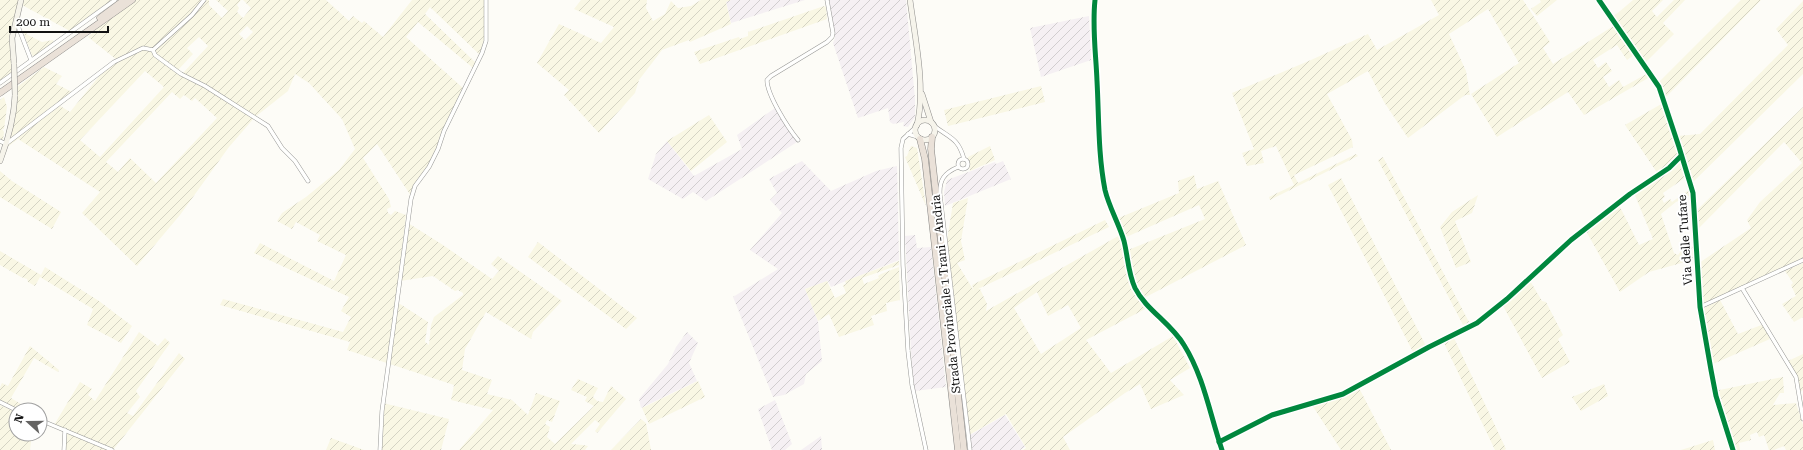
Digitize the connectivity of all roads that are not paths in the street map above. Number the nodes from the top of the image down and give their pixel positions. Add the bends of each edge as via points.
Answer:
1 (22, 0) edge
2 (115, 0) edge
3 (124, 0) edge
4 (132, 0) edge
5 (204, 0) edge
6 (486, 0) edge
7 (827, 0) edge
8 (910, 0) edge
9 (1095, 0) edge
10 (1599, 0) edge
11 (16, 20) junction
12 (153, 50) junction
13 (31, 60) junction
14 (0, 82) edge
15 (920, 88) junction
16 (0, 89) edge
17 (0, 93) edge
18 (932, 124) junction
19 (916, 126) junction
20 (908, 134) junction
21 (932, 137) junction
22 (919, 138) junction
23 (798, 140) dead end
24 (0, 141) edge
25 (6, 144) junction
26 (1681, 156) junction
27 (964, 159) junction
28 (0, 161) edge
29 (958, 167) junction
30 (308, 181) dead end
31 (1803, 260) edge
32 (1742, 288) junction
33 (1700, 307) junction
34 (1803, 419) edge
35 (48, 423) edge
36 (65, 430) junction
37 (1219, 442) junction
38 (64, 450) edge
39 (112, 450) edge
40 (380, 450) edge
41 (926, 450) edge
42 (958, 450) edge
43 (964, 450) edge
44 (970, 450) edge
45 (1222, 450) edge
46 (1733, 450) edge

1 - 11 main road
2 - 13 street
3 - 16 highway
4 - 17 highway
5 - 12 street via 192,15
6 - 40 street via 486,42 482,53 435,155 415,186 411,199 382,412
7 - 23 street via 832,37 767,80 768,88 786,125
8 - 15 main road, Strada Provinciale 1 Trani - Andria
9 - 37 street via 1092,22 1105,191 1123,238 1128,268 1136,289 1185,345 1203,387
10 - 26 street, Via delle Tufare via 1659,87
11 - 13 street
11 - 25 main road, bridge via 12,38 15,106
12 - 25 street via 143,48 114,62
12 - 30 street via 181,74 205,86 268,126
13 - 14 street
15 - 18 main road, Strada Provinciale 1 Trani - Andria
15 - 19 main road, Strada Provinciale 1 Trani - Andria via 920,112
18 - 19 main road via 925,120
18 - 21 main road, Strada Provinciale 1 Trani - Andria via 935,131
18 - 27 street via 956,141
19 - 20 street
19 - 22 main road, Strada Provinciale 1 Trani - Andria
20 - 22 street
20 - 41 street via 901,144 900,157 903,265 912,385
21 - 22 main road via 926,140
21 - 43 highway, Strada Provinciale 1 Trani - Andria via 931,153
22 - 42 highway, Strada Provinciale 1 Trani - Andria via 925,159
24 - 25 street
25 - 28 main road
26 - 33 street, Via delle Tufare via 1693,193
26 - 37 street via 1669,168 1630,194 1572,240 1507,299 1477,322 1343,394 1272,415
27 - 29 street via 958,162
27 - 29 street via 968,162 967,168 962,170
29 - 44 street via 944,176 940,195
31 - 32 street
32 - 33 street
32 - 34 street via 1796,377
33 - 46 street, Via delle Tufare via 1716,396
35 - 36 street
36 - 38 street
36 - 39 street
37 - 45 street

